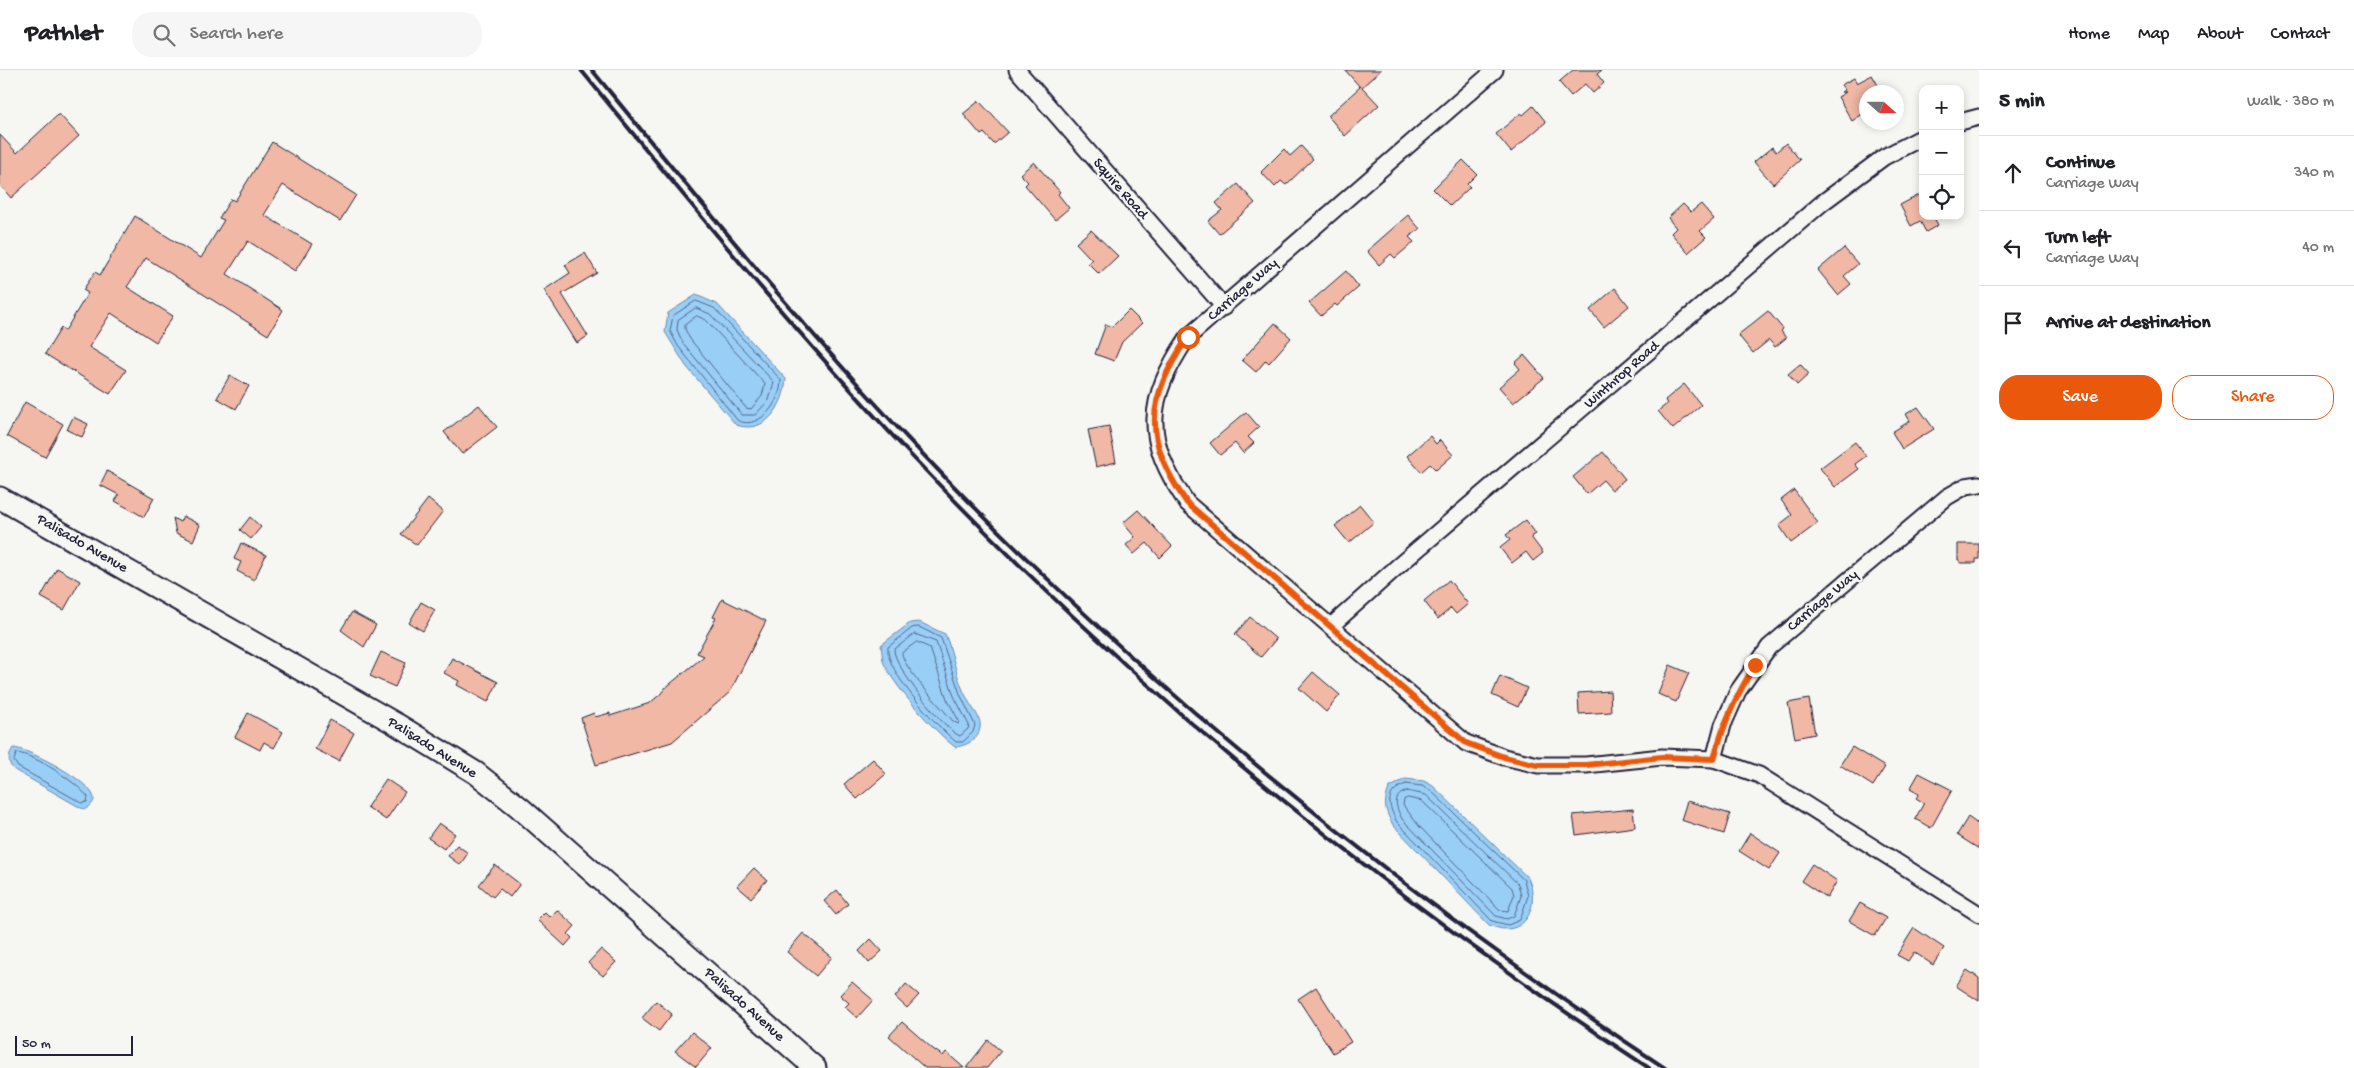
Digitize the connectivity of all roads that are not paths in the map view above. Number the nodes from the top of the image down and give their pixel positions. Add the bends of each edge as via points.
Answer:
1 (1017, 70) edge
2 (1495, 70) edge
3 (1979, 117) edge
4 (1964, 121) edge
5 (1919, 139) edge
6 (1224, 306) junction
7 (1979, 484) edge
8 (0, 498) edge
9 (1331, 626) junction
10 (1714, 759) junction
11 (1979, 914) edge
12 (815, 1068) edge

1 - 6 street, Squire Road
2 - 6 street, Carriage Way
3 - 4 street
5 - 9 street, Winthrop Road via 1884,157 1822,203
6 - 9 street, Carriage Way via 1188,337 1172,360 1159,390 1155,437 1160,457 1187,503
7 - 10 street, Carriage Way via 1966,486 1948,497 1769,647 1738,692 1723,725
8 - 12 main road, Palisado Avenue via 287,660 476,774 526,813
9 - 10 street, Carriage Way via 1466,743 1504,757 1538,765 1586,765 1662,757
10 - 11 street, Carriage Way via 1759,775

